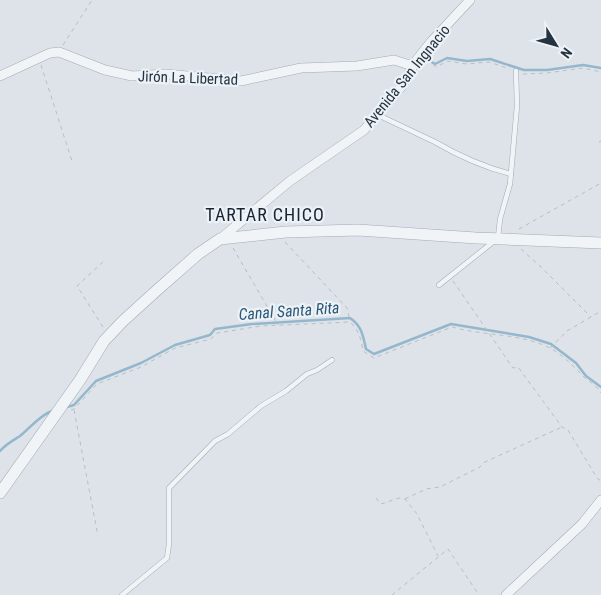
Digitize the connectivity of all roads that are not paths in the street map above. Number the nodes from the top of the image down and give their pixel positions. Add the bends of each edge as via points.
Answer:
1 (470, 0) edge
2 (413, 66) junction
3 (516, 71) road end
4 (0, 76) edge
5 (378, 115) junction
6 (511, 174) junction
7 (224, 238) junction
8 (498, 238) junction
9 (601, 243) edge
10 (439, 285) dead end
11 (332, 360) dead end
12 (0, 493) edge
13 (601, 500) edge
14 (122, 595) edge
15 (506, 595) edge

1 - 2 street, Avenida San Ingnacio
2 - 4 street, Jirón La Libertad via 394,60 357,66 301,68 241,81 166,74 132,76 105,70 59,52
2 - 5 street, Avenida San Ingnacio via 402,86
3 - 6 lane via 517,106
5 - 6 lane via 451,152
5 - 7 street, Avenida San Ingnacio via 364,130 290,181
6 - 8 lane
7 - 8 street via 358,230
7 - 12 street via 198,254 122,321
8 - 9 street
8 - 10 lane
11 - 14 lane via 261,406 216,442 169,488 167,558
13 - 15 street via 582,524

